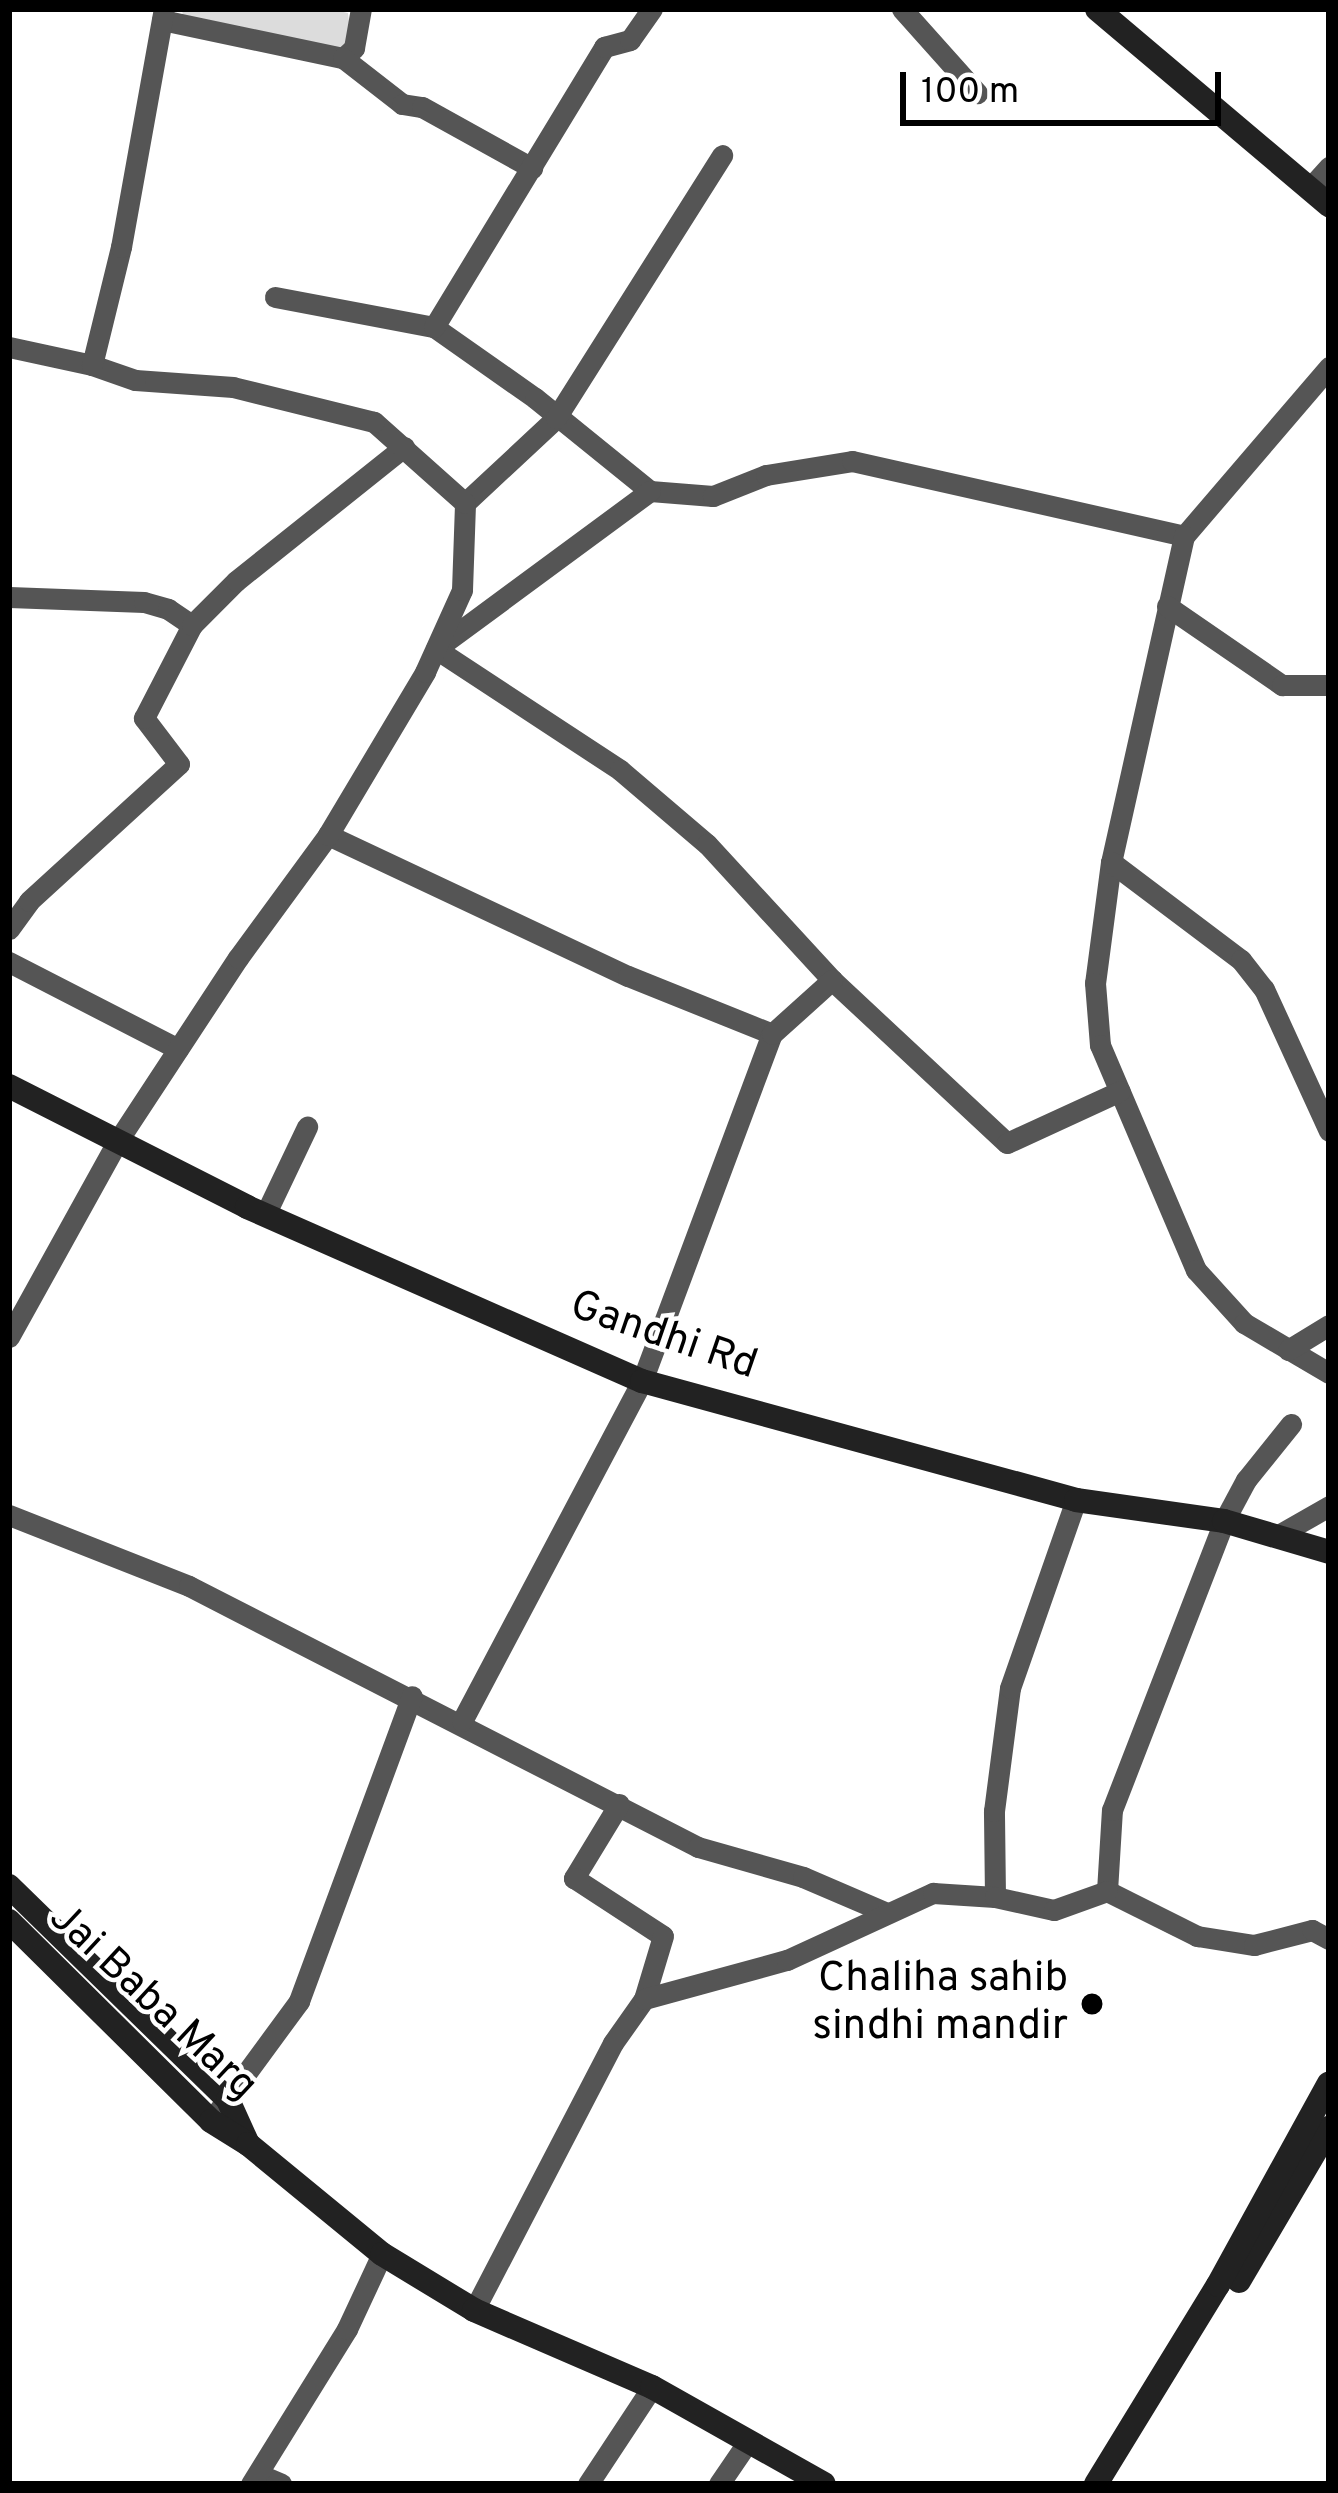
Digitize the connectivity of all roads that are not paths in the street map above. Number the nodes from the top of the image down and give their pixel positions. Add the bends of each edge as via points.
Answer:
1 (362, 9) edge
2 (652, 9) edge
3 (902, 9) edge
4 (1097, 9) edge
5 (163, 15) edge
6 (343, 58) junction
7 (977, 93) dead end
8 (722, 155) dead end
9 (1329, 167) edge
10 (532, 168) junction
11 (1319, 197) edge
12 (275, 297) dead end
13 (434, 327) junction
14 (9, 347) edge
15 (92, 365) junction
16 (1329, 367) edge
17 (556, 418) junction
18 (404, 447) junction
19 (650, 491) junction
20 (465, 503) junction
21 (1184, 536) junction
22 (9, 597) edge
23 (1167, 606) junction
24 (192, 625) junction
25 (436, 649) junction
26 (1329, 685) edge
27 (328, 836) junction
28 (1111, 862) junction
29 (9, 929) edge
30 (9, 962) edge
31 (832, 980) junction
32 (772, 1034) junction
33 (178, 1048) junction
34 (9, 1087) edge
35 (1120, 1091) junction
36 (307, 1127) dead end
37 (1329, 1131) edge
38 (116, 1142) junction
39 (265, 1214) junction
40 (1329, 1325) edge
41 (9, 1336) edge
42 (1288, 1350) junction
43 (1329, 1373) edge
44 (642, 1381) junction
45 (1291, 1424) dead end
46 (1076, 1500) junction
47 (1329, 1505) edge
48 (9, 1515) edge
49 (1224, 1521) junction
50 (1280, 1534) junction
51 (1329, 1552) edge
52 (412, 1696) junction
53 (462, 1721) junction
54 (619, 1804) junction
55 (9, 1886) edge
56 (1107, 1891) junction
57 (995, 1898) junction
58 (887, 1913) junction
59 (9, 1921) edge
60 (1329, 1939) edge
61 (644, 1999) junction
62 (131, 2025) junction
63 (1329, 2083) edge
64 (228, 2100) junction
65 (211, 2121) junction
66 (1329, 2128) edge
67 (248, 2144) junction
68 (1313, 2157) edge
69 (382, 2254) junction
70 (474, 2310) junction
71 (652, 2387) junction
72 (749, 2440) junction
73 (254, 2479) edge
74 (281, 2484) edge
75 (588, 2484) edge
76 (719, 2484) edge
77 (824, 2484) edge
78 (1096, 2484) edge
79 (1113, 2484) edge

1 - 6 street via 354,48
2 - 10 street via 630,40 604,47
3 - 7 street
4 - 11 street
5 - 6 street
5 - 15 street
6 - 10 street via 402,104 422,107
8 - 17 street
9 - 11 street
10 - 13 street
12 - 13 street
13 - 17 street
14 - 15 street
15 - 18 street via 135,380 232,387 374,422
16 - 21 street
17 - 19 street
17 - 20 street
18 - 20 street
18 - 24 street
19 - 21 street via 713,496 766,475 852,461
19 - 25 street
20 - 25 street via 462,590
21 - 23 street
22 - 24 street via 143,602
23 - 26 street via 1282,685
23 - 28 street
24 - 29 street via 144,718 179,764 28,901
25 - 27 street
25 - 31 street via 620,770 707,844
27 - 32 street
27 - 33 street
28 - 35 street via 1096,1012 1100,1046
28 - 37 street via 1241,960 1264,989
30 - 33 street
31 - 32 street
31 - 35 street via 1007,1143
32 - 44 street
33 - 38 street
34 - 38 street, Gandhi Rd
35 - 42 street via 1196,1270 1244,1323
36 - 39 street
38 - 39 street, Gandhi Rd
38 - 41 street
39 - 44 street, Gandhi Rd
40 - 42 street
42 - 43 street
44 - 46 street, Gandhi Rd
44 - 53 street
45 - 49 street
46 - 49 street, Gandhi Rd
46 - 57 street via 1010,1688 994,1810
47 - 50 street
48 - 52 street via 189,1586
49 - 50 street, Gandhi Rd
49 - 56 street via 1112,1810
50 - 51 street, Gandhi Rd
52 - 53 street
52 - 64 street via 299,2001
53 - 54 street
54 - 58 street via 698,1847 803,1877
54 - 61 street via 574,1878 663,1936
55 - 62 street, Jai Baba Marg
56 - 57 street via 1054,1910
56 - 60 street via 1197,1936 1254,1945 1312,1930
57 - 58 street via 933,1893
58 - 61 street via 787,1960
59 - 62 street, Jai Baba Marg
61 - 70 street via 613,2043
62 - 64 street, Jai Baba Marg
62 - 65 street, Jai Baba Marg
63 - 68 street
64 - 65 street
64 - 67 street, Jai Baba Marg
65 - 67 street, Jai Baba Marg
66 - 68 street
67 - 69 street
68 - 78 street
68 - 79 street
69 - 70 street
69 - 73 street via 347,2329
70 - 71 street
71 - 72 street
71 - 75 street
72 - 76 street
72 - 77 street
73 - 74 street

